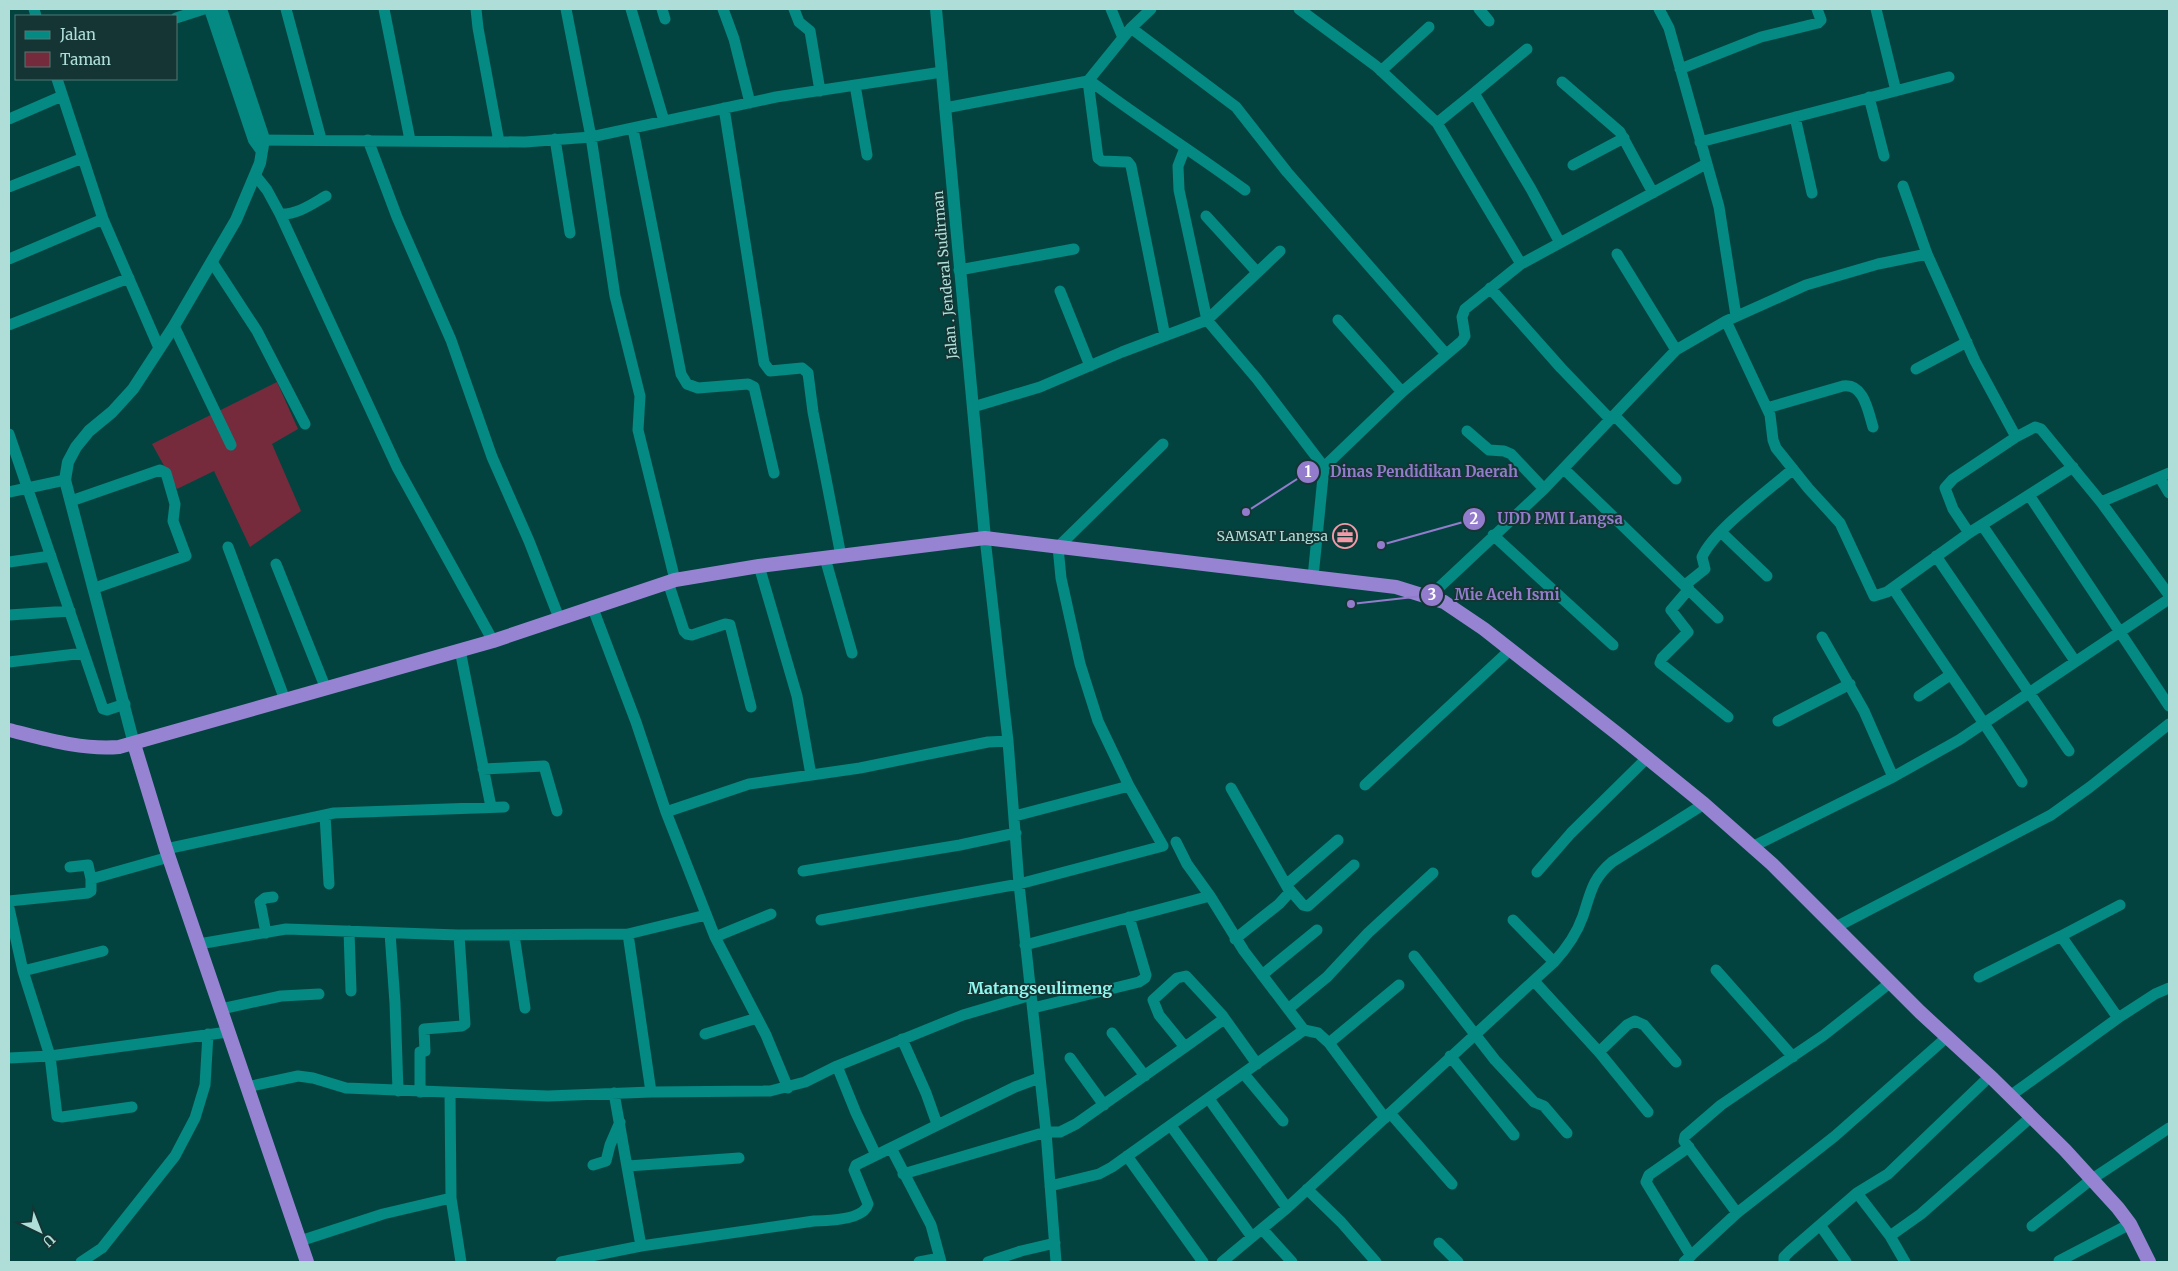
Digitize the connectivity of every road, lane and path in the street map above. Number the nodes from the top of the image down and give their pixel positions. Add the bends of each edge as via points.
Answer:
1 (204, 9) edge
2 (210, 9) edge
3 (221, 9) edge
4 (286, 9) edge
5 (384, 9) edge
6 (476, 9) edge
7 (566, 9) edge
8 (632, 9) edge
9 (723, 9) edge
10 (794, 9) edge
11 (936, 9) edge
12 (1111, 9) edge
13 (1151, 9) edge
14 (1299, 9) edge
15 (1479, 9) edge
16 (1659, 9) edge
17 (1816, 9) edge
18 (1876, 9) edge
19 (178, 17) edge
20 (1488, 21) dead end
21 (1429, 27) dead end
22 (1131, 28) junction
23 (1123, 38) junction
24 (1527, 49) dead end
25 (1680, 70) junction
26 (1381, 71) junction
27 (942, 72) junction
28 (1949, 77) dead end
29 (57, 80) edge
30 (1088, 80) junction
31 (1562, 82) dead end
32 (855, 85) junction
33 (820, 91) junction
34 (1896, 91) junction
35 (1474, 93) junction
36 (62, 96) junction
37 (1869, 97) junction
38 (750, 103) junction
39 (724, 108) junction
40 (945, 108) junction
41 (1795, 117) junction
42 (9, 119) edge
43 (664, 121) junction
44 (1437, 123) junction
45 (633, 129) junction
46 (591, 136) junction
47 (1624, 138) junction
48 (321, 139) junction
49 (555, 139) junction
50 (368, 140) junction
51 (410, 140) junction
52 (499, 142) junction
53 (1700, 142) junction
54 (260, 143) junction
55 (1185, 148) junction
56 (867, 155) dead end
57 (1884, 156) dead end
58 (83, 158) junction
59 (1706, 164) junction
60 (1573, 165) dead end
61 (256, 175) junction
62 (1903, 186) dead end
63 (9, 188) edge
64 (1245, 190) dead end
65 (1653, 193) junction
66 (1812, 194) dead end
67 (326, 196) dead end
68 (280, 214) junction
69 (1206, 216) dead end
70 (103, 219) junction
71 (570, 233) dead end
72 (1560, 243) junction
73 (1074, 249) dead end
74 (1280, 251) dead end
75 (1617, 254) dead end
76 (1927, 254) junction
77 (9, 259) edge
78 (212, 262) junction
79 (1521, 264) junction
80 (959, 270) junction
81 (1257, 272) junction
82 (129, 278) junction
83 (1490, 288) junction
84 (1060, 290) dead end
85 (1731, 319) junction
86 (1207, 320) junction
87 (1338, 320) dead end
88 (9, 325) edge
89 (174, 326) junction
90 (1165, 336) junction
91 (1967, 342) junction
92 (159, 348) junction
93 (1676, 350) junction
94 (1446, 354) junction
95 (1090, 366) junction
96 (1916, 369) dead end
97 (1402, 392) junction
98 (973, 407) junction
99 (1767, 408) junction
100 (1612, 417) junction
101 (305, 424) dead end
102 (1873, 427) dead end
103 (1468, 430) dead end
104 (9, 434) edge
105 (2016, 437) junction
106 (1163, 444) dead end
107 (231, 445) dead end
108 (1324, 467) junction
109 (2073, 467) junction
110 (1564, 469) junction
111 (1793, 469) junction
112 (774, 473) dead end
113 (2164, 476) edge
114 (1676, 479) dead end
115 (65, 480) junction
116 (1544, 488) junction
117 (27, 489) junction
118 (9, 492) edge
119 (2169, 493) edge
120 (2029, 495) junction
121 (71, 501) junction
122 (2101, 502) junction
123 (1982, 525) junction
124 (1721, 532) junction
125 (1968, 533) junction
126 (1493, 535) junction
127 (984, 538) junction
128 (1058, 547) junction
129 (228, 548) dead end
130 (51, 556) junction
131 (841, 556) junction
132 (1936, 556) junction
133 (825, 558) junction
134 (9, 562) edge
135 (276, 564) dead end
136 (759, 566) junction
137 (1767, 576) dead end
138 (1314, 577) junction
139 (672, 581) junction
140 (1687, 587) junction
141 (94, 588) junction
142 (1893, 588) junction
143 (2169, 595) edge
144 (1430, 596) junction
145 (2169, 599) edge
146 (592, 606) junction
147 (70, 611) junction
148 (9, 614) edge
149 (559, 618) junction
150 (1718, 618) dead end
151 (2120, 632) junction
152 (1822, 637) dead end
153 (493, 641) junction
154 (1613, 645) dead end
155 (1510, 649) junction
156 (460, 650) junction
157 (84, 653) junction
158 (852, 653) dead end
159 (9, 662) edge
160 (2075, 662) junction
161 (1950, 676) junction
162 (1850, 684) junction
163 (326, 689) junction
164 (2030, 693) junction
165 (1918, 696) dead end
166 (285, 700) junction
167 (751, 706) dead end
168 (2169, 706) edge
169 (126, 708) junction
170 (1728, 717) dead end
171 (1778, 721) dead end
172 (1986, 724) junction
173 (2169, 724) edge
174 (9, 730) edge
175 (1006, 741) junction
176 (134, 744) junction
177 (2069, 751) dead end
178 (1647, 758) junction
179 (483, 769) junction
180 (811, 775) junction
181 (1893, 777) junction
182 (2022, 782) dead end
183 (1129, 786) junction
184 (1365, 786) dead end
185 (1231, 788) dead end
186 (1704, 804) junction
187 (504, 806) dead end
188 (491, 807) junction
189 (557, 811) dead end
190 (666, 812) junction
191 (325, 815) junction
192 (1015, 816) junction
193 (1014, 834) junction
194 (1338, 840) dead end
195 (1176, 842) dead end
196 (1752, 847) junction
197 (167, 853) junction
198 (1354, 865) dead end
199 (70, 867) dead end
200 (803, 871) dead end
201 (1537, 872) dead end
202 (1433, 873) dead end
203 (92, 879) junction
204 (329, 884) dead end
205 (1017, 884) junction
206 (1288, 887) junction
207 (1210, 896) junction
208 (273, 898) dead end
209 (9, 901) edge
210 (2120, 905) dead end
211 (9, 908) edge
212 (771, 914) dead end
213 (706, 915) junction
214 (1129, 917) junction
215 (821, 920) dead end
216 (1513, 920) dead end
217 (1836, 927) junction
218 (1317, 930) dead end
219 (266, 932) junction
220 (349, 932) junction
221 (390, 933) junction
222 (628, 934) junction
223 (459, 935) junction
224 (514, 935) junction
225 (2061, 936) junction
226 (715, 937) junction
227 (1235, 939) junction
228 (199, 944) junction
229 (1026, 945) junction
230 (103, 951) dead end
231 (1414, 956) dead end
232 (1554, 962) junction
233 (1716, 970) dead end
234 (24, 972) junction
235 (1262, 975) junction
236 (1979, 977) dead end
237 (1534, 981) junction
238 (1891, 982) junction
239 (1399, 985) dead end
240 (2169, 988) edge
241 (351, 991) dead end
242 (319, 994) dead end
243 (1023, 997) junction
244 (525, 1008) dead end
245 (1033, 1008) junction
246 (220, 1009) junction
247 (1288, 1009) junction
248 (757, 1018) junction
249 (1224, 1018) junction
250 (2118, 1018) junction
251 (1304, 1030) junction
252 (228, 1032) junction
253 (1112, 1033) dead end
254 (208, 1034) junction
255 (705, 1034) dead end
256 (1477, 1034) junction
257 (1946, 1037) junction
258 (902, 1039) junction
259 (1329, 1043) junction
260 (1185, 1047) junction
261 (1598, 1052) junction
262 (50, 1056) junction
263 (1450, 1056) junction
264 (1793, 1057) junction
265 (9, 1058) edge
266 (1070, 1058) dead end
267 (1676, 1062) dead end
268 (1257, 1064) junction
269 (837, 1066) junction
270 (1244, 1074) junction
271 (1145, 1076) junction
272 (1990, 1076) junction
273 (1039, 1078) junction
274 (247, 1088) junction
275 (788, 1088) junction
276 (398, 1091) junction
277 (420, 1092) junction
278 (651, 1092) junction
279 (450, 1093) junction
280 (614, 1093) junction
281 (2010, 1096) junction
282 (1209, 1099) junction
283 (1104, 1105) junction
284 (132, 1107) dead end
285 (1648, 1112) dead end
286 (1387, 1116) junction
287 (2031, 1117) junction
288 (1283, 1121) dead end
289 (620, 1122) junction
290 (937, 1124) junction
291 (1171, 1126) junction
292 (2169, 1128) edge
293 (1046, 1132) junction
294 (1567, 1133) dead end
295 (1514, 1135) dead end
296 (1688, 1146) junction
297 (892, 1148) junction
298 (876, 1155) junction
299 (1127, 1156) junction
300 (739, 1158) dead end
301 (593, 1165) dead end
302 (628, 1166) junction
303 (903, 1174) junction
304 (2092, 1179) junction
305 (1452, 1184) dead end
306 (1050, 1186) junction
307 (1307, 1189) junction
308 (1857, 1193) junction
309 (451, 1198) junction
310 (1287, 1208) junction
311 (1737, 1213) junction
312 (2130, 1224) junction
313 (1820, 1225) junction
314 (2032, 1226) dead end
315 (1262, 1229) junction
316 (1890, 1236) junction
317 (1252, 1237) junction
318 (300, 1241) junction
319 (1055, 1243) junction
320 (1439, 1243) dead end
321 (641, 1246) junction
322 (1687, 1259) edge
323 (941, 1260) edge
324 (2059, 1261) edge
325 (81, 1262) edge
326 (307, 1262) edge
327 (461, 1262) edge
328 (561, 1262) edge
329 (919, 1262) edge
330 (988, 1262) edge
331 (1056, 1262) edge
332 (1203, 1262) edge
333 (1222, 1262) edge
334 (1292, 1262) edge
335 (1376, 1262) edge
336 (1458, 1262) edge
337 (1784, 1262) edge
338 (1846, 1262) edge
339 (1905, 1262) edge
340 (2148, 1262) edge

1 - 19 street
2 - 54 main road
3 - 54 main road
4 - 48 street
5 - 51 street
6 - 52 street
7 - 46 street
8 - 43 street
9 - 38 street
10 - 33 street via 797,18 810,31
11 - 27 main road, Jalan . Jenderal Sudirman
12 - 23 street
13 - 22 street
14 - 26 street
15 - 20 street
16 - 25 street via 1669,28
17 - 25 street via 1821,20 1818,23 1761,37
18 - 34 street
21 - 26 street
22 - 23 street
22 - 94 street via 1236,107 1287,172
23 - 30 street
24 - 35 street
25 - 53 street
26 - 44 street
27 - 32 street
27 - 40 main road, Jalan . Jenderal Sudirman
28 - 34 street
29 - 36 street
30 - 40 street
30 - 55 street
30 - 90 street via 1098,158 1128,162 1131,166
31 - 47 street
32 - 33 street
32 - 56 street
33 - 38 street
34 - 37 street
35 - 44 street
35 - 72 street via 1532,189
36 - 42 street
36 - 58 street
37 - 41 street
37 - 57 street
38 - 39 street
39 - 43 street
39 - 131 street via 764,363 770,371 802,368 808,373
40 - 80 main road, Jalan . Jenderal Sudirman
41 - 53 street
41 - 66 street
43 - 45 street
44 - 79 street
45 - 46 street
45 - 112 street via 681,374 687,384 698,388 748,384 754,387
46 - 49 street
46 - 139 street via 615,296 640,396 638,430
47 - 60 street
47 - 65 street
48 - 50 street
48 - 54 street
49 - 52 street
49 - 71 street
50 - 51 street
50 - 149 street via 397,217 451,340 492,457
51 - 52 street
53 - 59 street
54 - 61 main road
55 - 64 street
55 - 86 street via 1177,174 1179,190
58 - 63 street
58 - 70 street
59 - 65 street
59 - 85 street via 1719,207
61 - 68 street
61 - 78 main road
62 - 76 street
65 - 72 street
67 - 68 street via 301,210
68 - 153 street via 397,467
69 - 81 street
70 - 77 street
70 - 82 street
72 - 79 street
73 - 80 street
74 - 81 street
75 - 93 street
76 - 85 street via 1814,283
76 - 91 street
78 - 89 main road
78 - 101 street via 256,331
79 - 83 street
80 - 98 main road, Jalan . Jenderal Sudirman
81 - 86 street
82 - 88 street
82 - 92 street
83 - 94 street via 1463,312 1465,336
83 - 100 street via 1561,368
84 - 95 street
85 - 93 street
85 - 99 street
86 - 90 street
86 - 108 street
87 - 97 street
89 - 92 main road
89 - 107 street
90 - 95 street
91 - 96 street
91 - 105 street
92 - 115 main road via 133,389 76,447 68,462
93 - 100 street
94 - 97 street
95 - 98 street via 1040,387
97 - 108 street
98 - 127 main road, Jalan . Jenderal Sudirman
99 - 102 street via 1852,385 1862,395
99 - 111 street via 1774,443
100 - 110 street
100 - 114 street
103 - 116 street via 1488,450 1511,454
104 - 117 street
105 - 109 street via 2038,427
105 - 125 street via 1953,479 1945,488
106 - 128 street
108 - 138 street
109 - 120 street
109 - 122 street
110 - 116 street
110 - 140 street
111 - 124 street
111 - 142 street via 1840,523 1873,595 1879,596
113 - 119 street
113 - 122 street
115 - 117 street
115 - 121 main road
116 - 126 street
117 - 118 street
117 - 130 street
120 - 123 street
120 - 151 street
121 - 141 main road
121 - 141 street via 160,470 166,473 172,491 175,504 173,521 186,556
122 - 143 street
123 - 125 street
123 - 160 street
124 - 137 street
124 - 140 street via 1703,555 1705,568
125 - 132 street
126 - 144 street
126 - 154 street
127 - 128 highway
127 - 131 highway
127 - 175 street
128 - 138 highway
128 - 183 street via 1061,578 1080,664 1098,721
129 - 166 street
130 - 134 street
130 - 147 street
131 - 133 highway
132 - 142 street
132 - 164 street
133 - 136 highway
133 - 158 street
135 - 163 street
136 - 139 highway
136 - 180 street via 798,696
138 - 144 highway via 1396,587
139 - 146 highway
139 - 167 street via 687,634 725,624 731,626
140 - 150 street
140 - 170 street via 1671,610 1688,632 1660,664
141 - 169 main road
142 - 161 street
144 - 155 highway via 1465,615
145 - 151 street
146 - 149 highway
146 - 190 street
147 - 148 street
147 - 157 street
149 - 153 highway
151 - 160 street
151 - 168 street
152 - 162 street
153 - 156 highway
155 - 178 highway
155 - 184 street
156 - 163 highway
156 - 179 street
157 - 159 street
157 - 169 street via 104,709
160 - 164 street
161 - 165 street
161 - 172 street
162 - 171 street
162 - 181 street
163 - 166 highway
164 - 172 street
164 - 177 street
166 - 176 highway
169 - 176 main road
172 - 181 street
172 - 182 street
173 - 217 street via 2051,815
174 - 176 highway via 102,749
175 - 180 street
175 - 192 street
176 - 197 highway
178 - 186 highway
178 - 201 street via 1571,833
179 - 188 street
179 - 189 street via 544,766
180 - 190 street via 749,784
181 - 196 street
183 - 192 street
183 - 205 street via 1163,846
185 - 206 street
186 - 196 highway
186 - 232 street via 1601,872 1591,887 1574,936
187 - 188 street
188 - 191 street
190 - 213 street
191 - 197 street
191 - 204 street
192 - 193 street
193 - 200 street
193 - 205 street
194 - 206 street
195 - 207 street
196 - 217 highway
197 - 203 street
197 - 228 highway
198 - 206 street via 1308,906
199 - 203 street via 88,865
202 - 247 street via 1327,977
203 - 209 street via 88,893
205 - 215 street
205 - 229 street
206 - 227 street via 1288,897
207 - 214 street
207 - 227 street
208 - 219 street via 260,902
210 - 225 street
211 - 234 street
212 - 226 street
213 - 222 street
213 - 226 street
214 - 229 street
214 - 245 street via 1145,978
216 - 232 street
217 - 238 highway
218 - 235 street
219 - 220 street via 286,929
219 - 228 street
220 - 221 street
220 - 241 street
221 - 223 street
221 - 276 street
222 - 224 street
222 - 278 street
223 - 224 street
223 - 277 street via 465,1024 424,1029 425,1052 420,1052
224 - 244 street
225 - 236 street
225 - 250 street
226 - 248 street
227 - 235 street
228 - 246 highway
229 - 243 street
230 - 234 street
231 - 256 street
232 - 237 street
233 - 264 street
234 - 262 street
235 - 247 street
237 - 256 street
237 - 261 street
238 - 257 highway
238 - 264 street
239 - 259 street
240 - 250 street
242 - 246 street via 281,996
243 - 245 street
243 - 258 street via 963,1015
245 - 273 street
246 - 252 highway
247 - 251 street
248 - 255 street
248 - 275 street
249 - 260 street
249 - 260 street via 1188,976 1178,978 1152,1002
249 - 268 street
250 - 281 street
251 - 259 street via 1318,1033
251 - 268 street
252 - 254 street
252 - 274 highway
253 - 271 street
254 - 262 street
254 - 325 street via 205,1085 196,1118 175,1156 102,1248
256 - 263 street
256 - 294 street via 1515,1082 1535,1104 1544,1106
257 - 272 highway
257 - 311 street via 1835,1136
258 - 269 street
258 - 290 street
259 - 286 street
260 - 271 street
261 - 267 street via 1627,1025 1639,1021
261 - 285 street
262 - 265 street
262 - 284 street via 56,1113 60,1117
263 - 286 street
263 - 295 street
264 - 296 street via 1746,1086 1686,1134 1684,1140
266 - 283 street
268 - 270 street
269 - 275 street
269 - 298 street
270 - 282 street
270 - 288 street
271 - 283 street
272 - 281 highway
272 - 308 street via 1888,1174
273 - 290 street
273 - 293 street
274 - 276 street via 298,1076 346,1088
274 - 318 highway
275 - 278 street via 759,1092
276 - 277 street
277 - 279 street
278 - 280 street
279 - 280 street via 548,1096
279 - 309 street
280 - 289 street
281 - 287 highway
282 - 291 street
282 - 310 street
283 - 293 street via 1064,1131
286 - 305 street
286 - 307 street
287 - 304 highway
287 - 316 street via 1921,1214
289 - 301 street via 608,1159
289 - 302 street
290 - 297 street
291 - 299 street
291 - 317 street
292 - 304 street
293 - 303 street
293 - 306 street
296 - 311 street
296 - 322 street via 1649,1175 1646,1182
297 - 298 street
297 - 303 street
298 - 321 street via 854,1168 868,1204 858,1214 835,1220
299 - 306 street via 1099,1174
299 - 332 street
300 - 302 street
302 - 321 street
303 - 323 street via 931,1226
304 - 312 highway
304 - 314 street
306 - 319 street
307 - 310 street
307 - 335 street
308 - 313 street
308 - 316 street
309 - 318 street via 383,1214
309 - 327 street
310 - 315 street
311 - 322 street
312 - 324 street
312 - 340 highway
313 - 337 street via 1784,1257
313 - 338 street
315 - 317 street
315 - 334 street
316 - 339 street
317 - 333 street
318 - 326 highway
319 - 330 street
319 - 331 street
320 - 336 street
321 - 328 street
323 - 329 street

